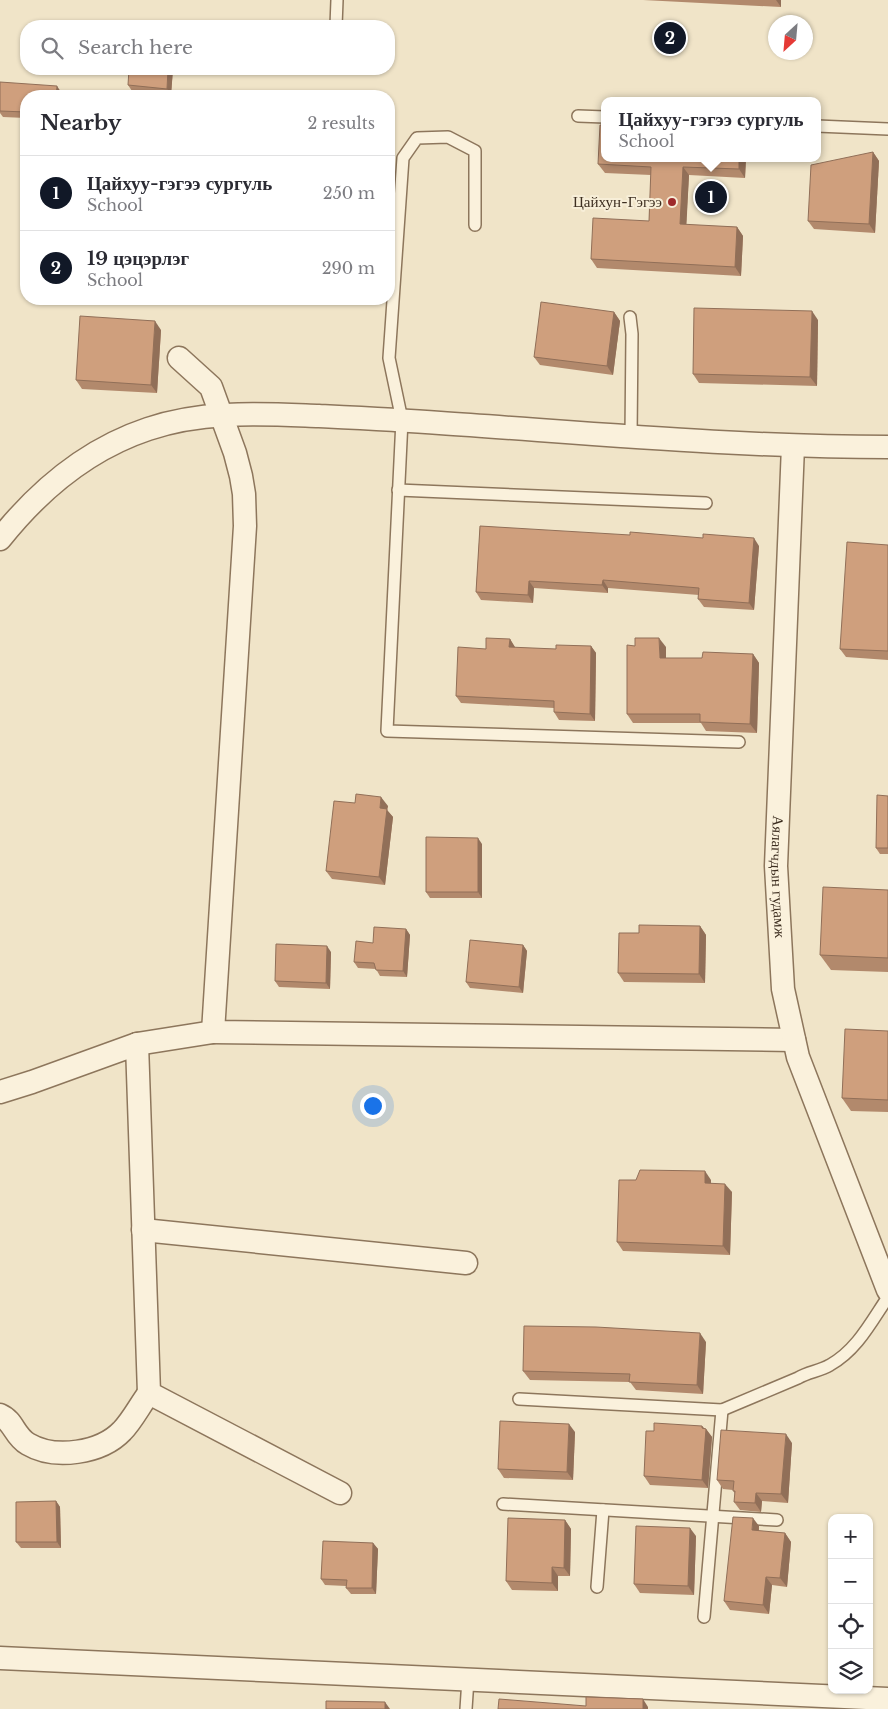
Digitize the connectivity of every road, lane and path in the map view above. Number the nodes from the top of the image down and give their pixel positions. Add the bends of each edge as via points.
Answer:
1 (337, 0) edge
2 (336, 20) edge
3 (578, 116) dead end
4 (601, 117) edge
5 (821, 126) edge
6 (888, 129) edge
7 (476, 225) dead end
8 (395, 272) edge
9 (393, 305) edge
10 (630, 317) dead end
11 (178, 358) dead end
12 (222, 415) junction
13 (402, 420) junction
14 (631, 436) junction
15 (793, 446) junction
16 (888, 447) edge
17 (398, 490) junction
18 (706, 503) dead end
19 (0, 539) edge
20 (739, 742) edge
21 (213, 1032) junction
22 (794, 1040) junction
23 (137, 1044) junction
24 (0, 1092) edge
25 (143, 1230) junction
26 (466, 1263) dead end
27 (888, 1290) edge
28 (888, 1297) edge
29 (149, 1393) junction
30 (519, 1399) dead end
31 (722, 1410) junction
32 (0, 1415) edge
33 (340, 1493) dead end
34 (503, 1504) dead end
35 (603, 1510) junction
36 (713, 1516) junction
37 (778, 1520) dead end
38 (597, 1587) dead end
39 (704, 1617) dead end
40 (0, 1658) edge
41 (468, 1679) junction
42 (888, 1699) edge
43 (466, 1709) edge

1 - 2 lane
3 - 4 lane
5 - 6 lane
7 - 8 lane via 475,151 448,137 418,138 403,158
9 - 13 lane via 389,358
10 - 14 lane
11 - 12 street via 211,387
12 - 13 street via 252,413
12 - 19 street via 149,428 107,446 65,473 28,507
12 - 21 street via 241,476 245,526
13 - 14 street
13 - 17 lane
14 - 15 street
15 - 16 street
15 - 22 street, Аялагчдын гудамж via 776,866 783,989
17 - 18 lane
17 - 20 lane via 387,731
21 - 22 street
21 - 23 street
22 - 27 street, Аялагчдын гудамж via 798,1058
23 - 24 street
23 - 25 street
25 - 26 street
25 - 29 street
28 - 31 lane via 857,1344 830,1366 806,1373
29 - 32 street via 122,1432 98,1447 72,1453 51,1452 30,1445 18,1436 11,1422
29 - 33 street
30 - 31 lane
31 - 36 lane
34 - 35 lane
35 - 36 lane
35 - 38 lane
36 - 37 lane
36 - 39 lane
40 - 41 street
41 - 42 street
41 - 43 lane

